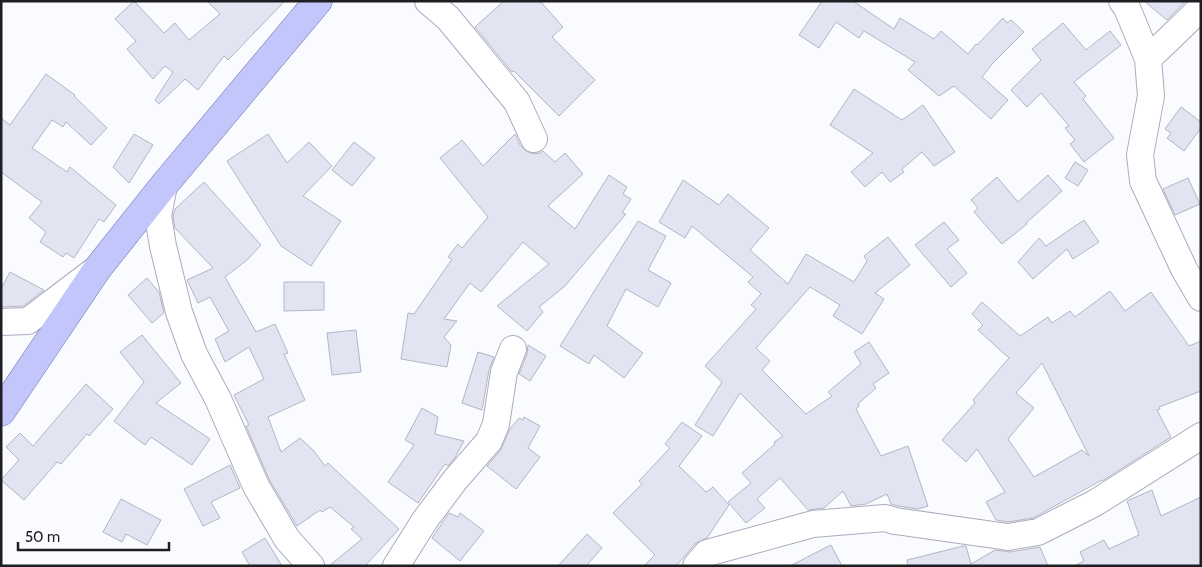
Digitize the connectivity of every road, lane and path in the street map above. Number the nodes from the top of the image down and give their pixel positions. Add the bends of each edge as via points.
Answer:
1 (318, 1) edge
2 (428, 1) edge
3 (1122, 1) edge
4 (1201, 8) edge
5 (1148, 59) junction
6 (534, 139) dead end
7 (164, 185) junction
8 (98, 268) junction
9 (1201, 298) edge
10 (1, 322) edge
11 (513, 349) dead end
12 (1, 412) edge
13 (1201, 436) edge
14 (311, 566) edge
15 (396, 566) edge
16 (696, 566) edge

1 - 7 main road
2 - 6 street via 448,18 517,102
3 - 5 street
4 - 5 street
5 - 9 street via 1151,96 1140,155 1143,181
7 - 8 main road
7 - 14 street via 158,216 163,246 179,312 194,354 218,399 256,486 287,538
8 - 10 street via 28,321
8 - 12 main road
11 - 15 street via 504,372 496,424 489,441 425,520
13 - 16 street via 1096,503 1038,532 1008,537 885,518 812,524 707,553

